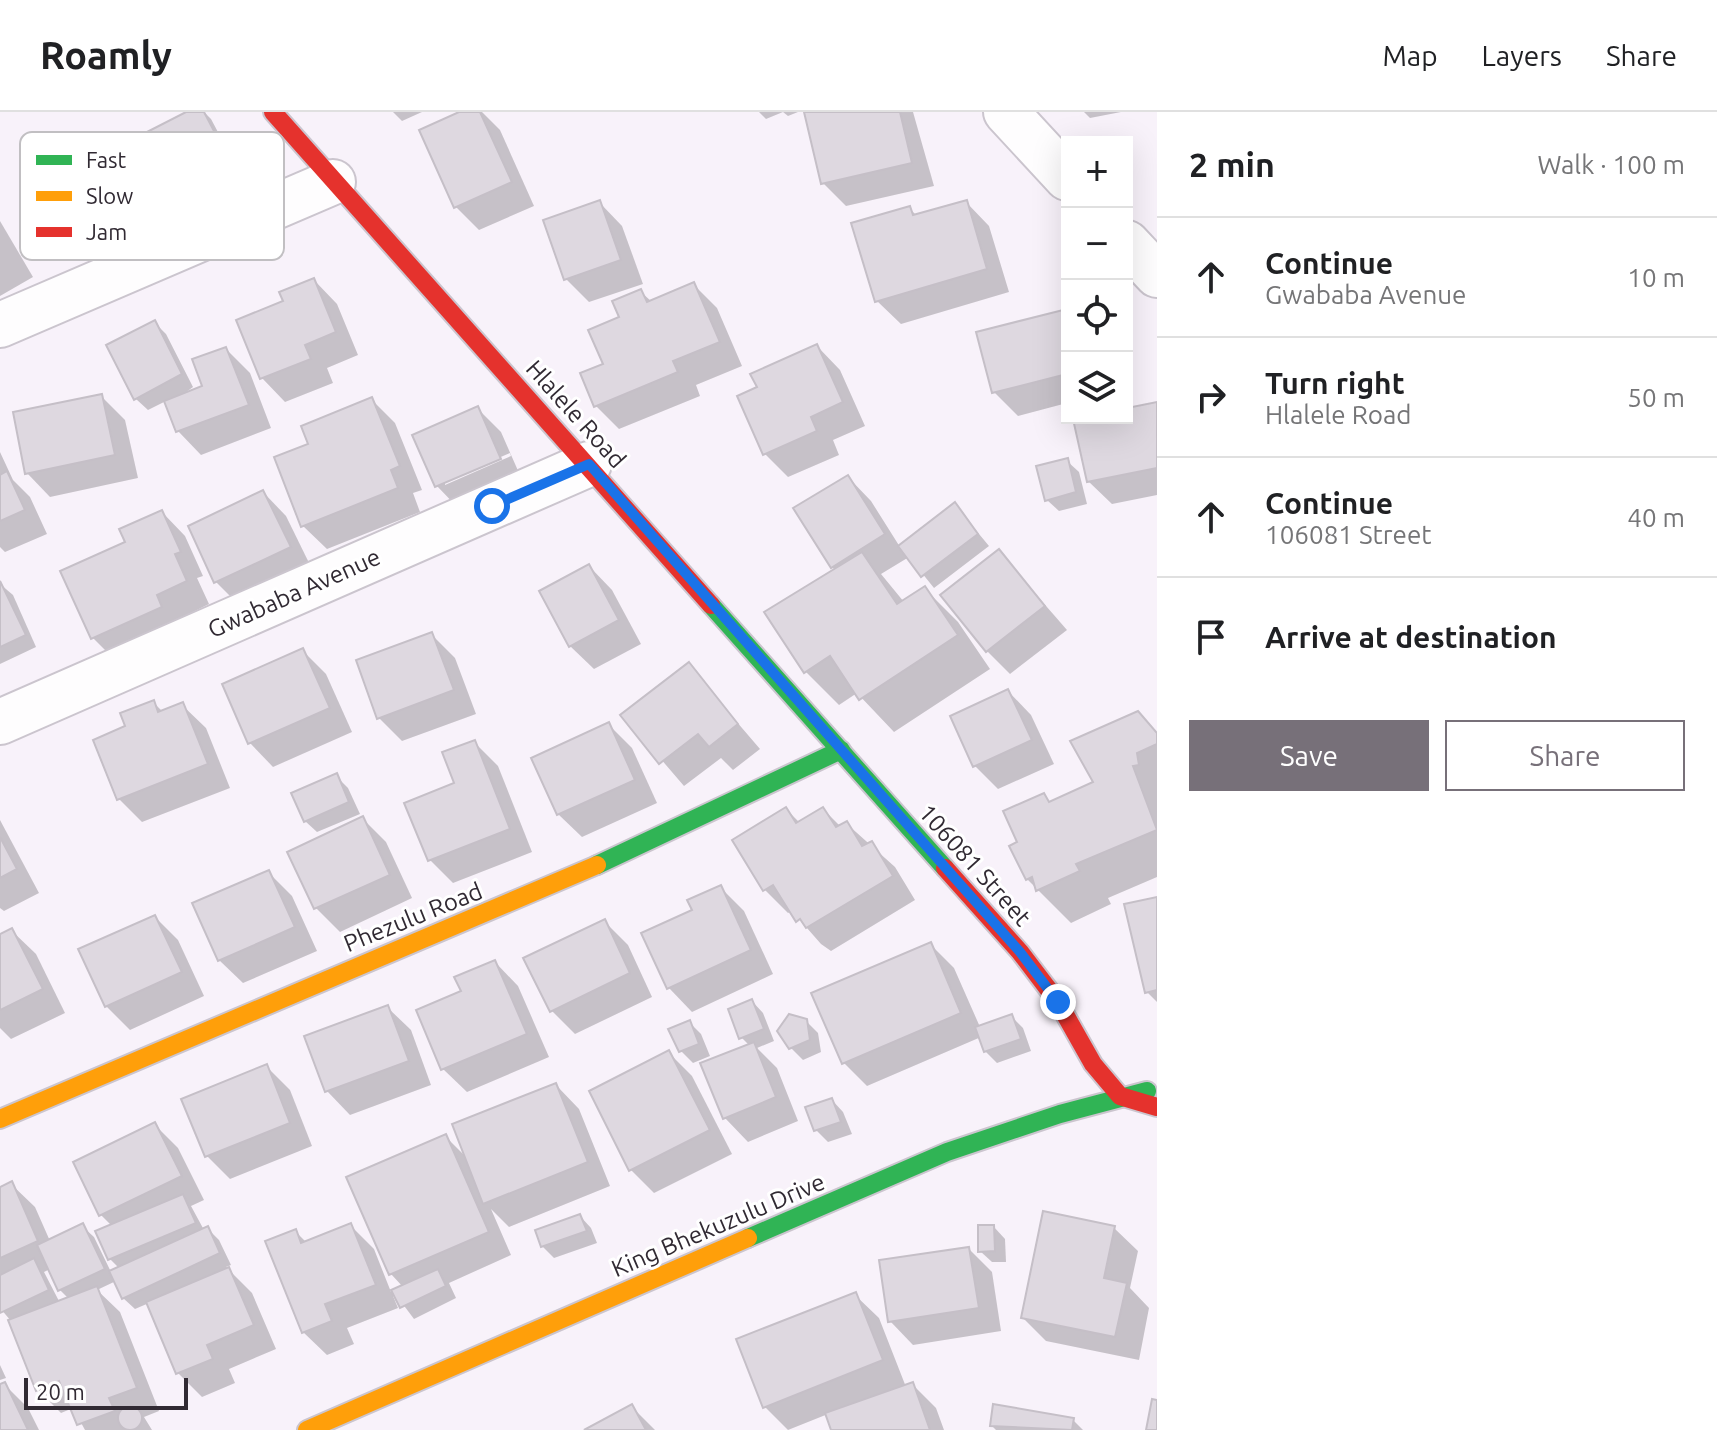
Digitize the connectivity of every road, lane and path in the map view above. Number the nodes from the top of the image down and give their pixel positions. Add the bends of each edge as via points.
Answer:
1 (273, 112) edge
2 (1006, 112) edge
3 (1061, 172) edge
4 (333, 182) junction
5 (284, 203) edge
6 (1133, 249) edge
7 (151, 260) edge
8 (1157, 275) edge
9 (0, 325) edge
10 (589, 464) junction
11 (0, 722) edge
12 (841, 750) junction
13 (1157, 1089) edge
14 (1120, 1096) junction
15 (1157, 1107) edge
16 (0, 1119) edge
17 (307, 1430) edge

1 - 4 street, Hlalele Road
2 - 3 street
4 - 5 street
4 - 10 street, Hlalele Road
6 - 8 street
7 - 9 street
10 - 11 street, Gwababa Avenue
10 - 12 street, Hlalele Road
12 - 14 street, 106081 Street via 1020,952
12 - 16 street, Phezulu Road via 556,884
13 - 14 street, King Bhekuzulu Drive
14 - 15 street
14 - 17 street, King Bhekuzulu Drive via 947,1152

